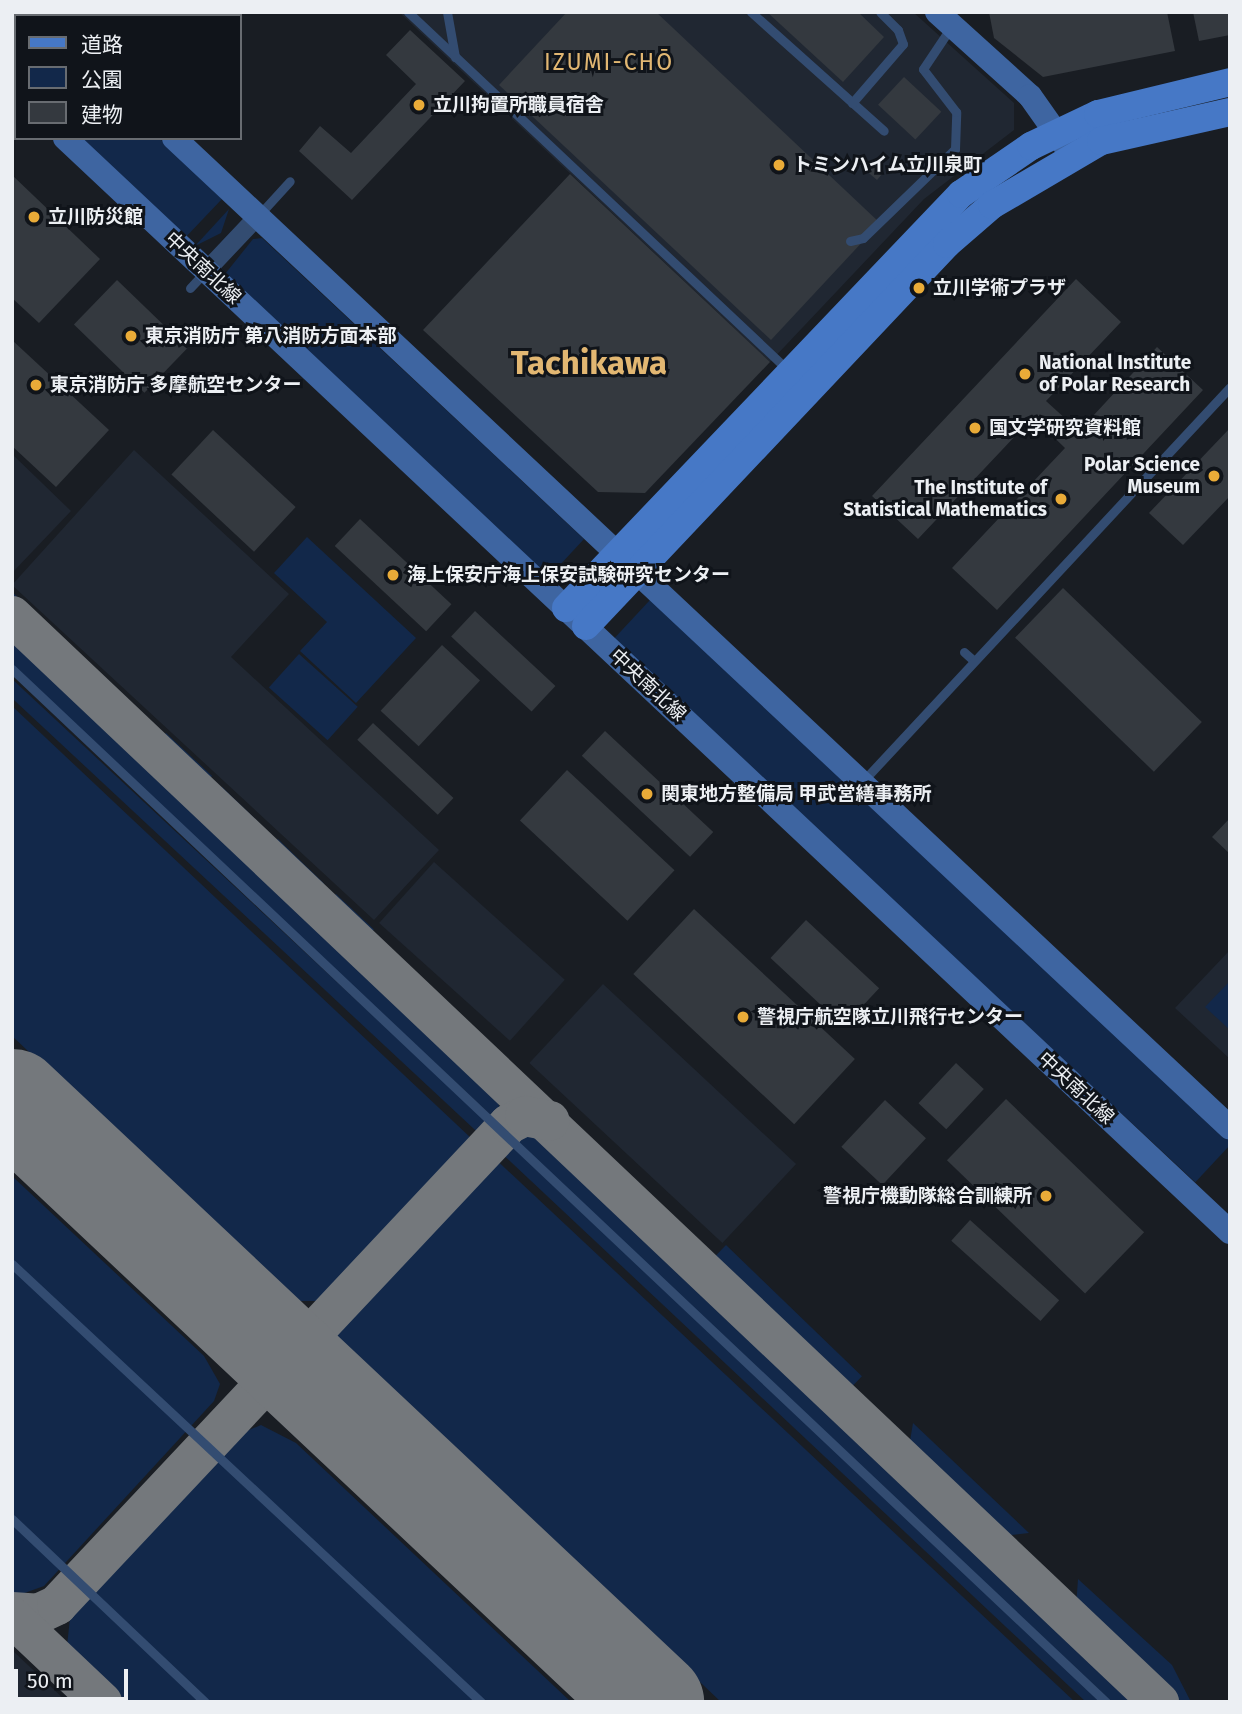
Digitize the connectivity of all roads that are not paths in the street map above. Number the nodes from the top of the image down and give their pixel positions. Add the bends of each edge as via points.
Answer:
1 (408, 12) edge
2 (447, 12) edge
3 (751, 12) edge
4 (880, 12) edge
5 (944, 19) edge
6 (455, 57) junction
7 (1230, 82) edge
8 (852, 103) junction
9 (1230, 113) edge
10 (884, 131) dead end
11 (67, 140) edge
12 (176, 140) edge
13 (1064, 144) junction
14 (290, 181) dead end
15 (257, 217) junction
16 (850, 241) dead end
17 (198, 280) junction
18 (789, 371) junction
19 (1230, 387) edge
20 (627, 564) junction
21 (576, 617) junction
22 (964, 652) dead end
23 (974, 661) junction
24 (12, 669) edge
25 (862, 782) junction
26 (1230, 1128) edge
27 (1230, 1232) edge
28 (12, 1264) edge
29 (12, 1519) edge
30 (205, 1702) edge
31 (481, 1702) edge
32 (1106, 1702) edge

1 - 6 lane
2 - 6 lane
3 - 8 lane
4 - 8 lane via 898,30 902,44
5 - 13 main road via 1030,96
5 - 16 lane via 923,69 956,112 959,138 947,162 863,238
6 - 18 lane
7 - 13 main road via 1148,98
8 - 10 lane
9 - 13 main road
11 - 17 main road, 中央南北線
12 - 15 main road
13 - 18 main road via 941,211
13 - 20 main road via 947,244
14 - 15 lane
15 - 17 street
15 - 20 main road
17 - 21 main road, 中央南北線
18 - 20 main road
19 - 23 lane
20 - 21 main road
20 - 25 main road
21 - 27 main road, 中央南北線
22 - 23 lane
23 - 25 lane
24 - 32 lane
25 - 26 main road
28 - 31 lane
29 - 30 lane

